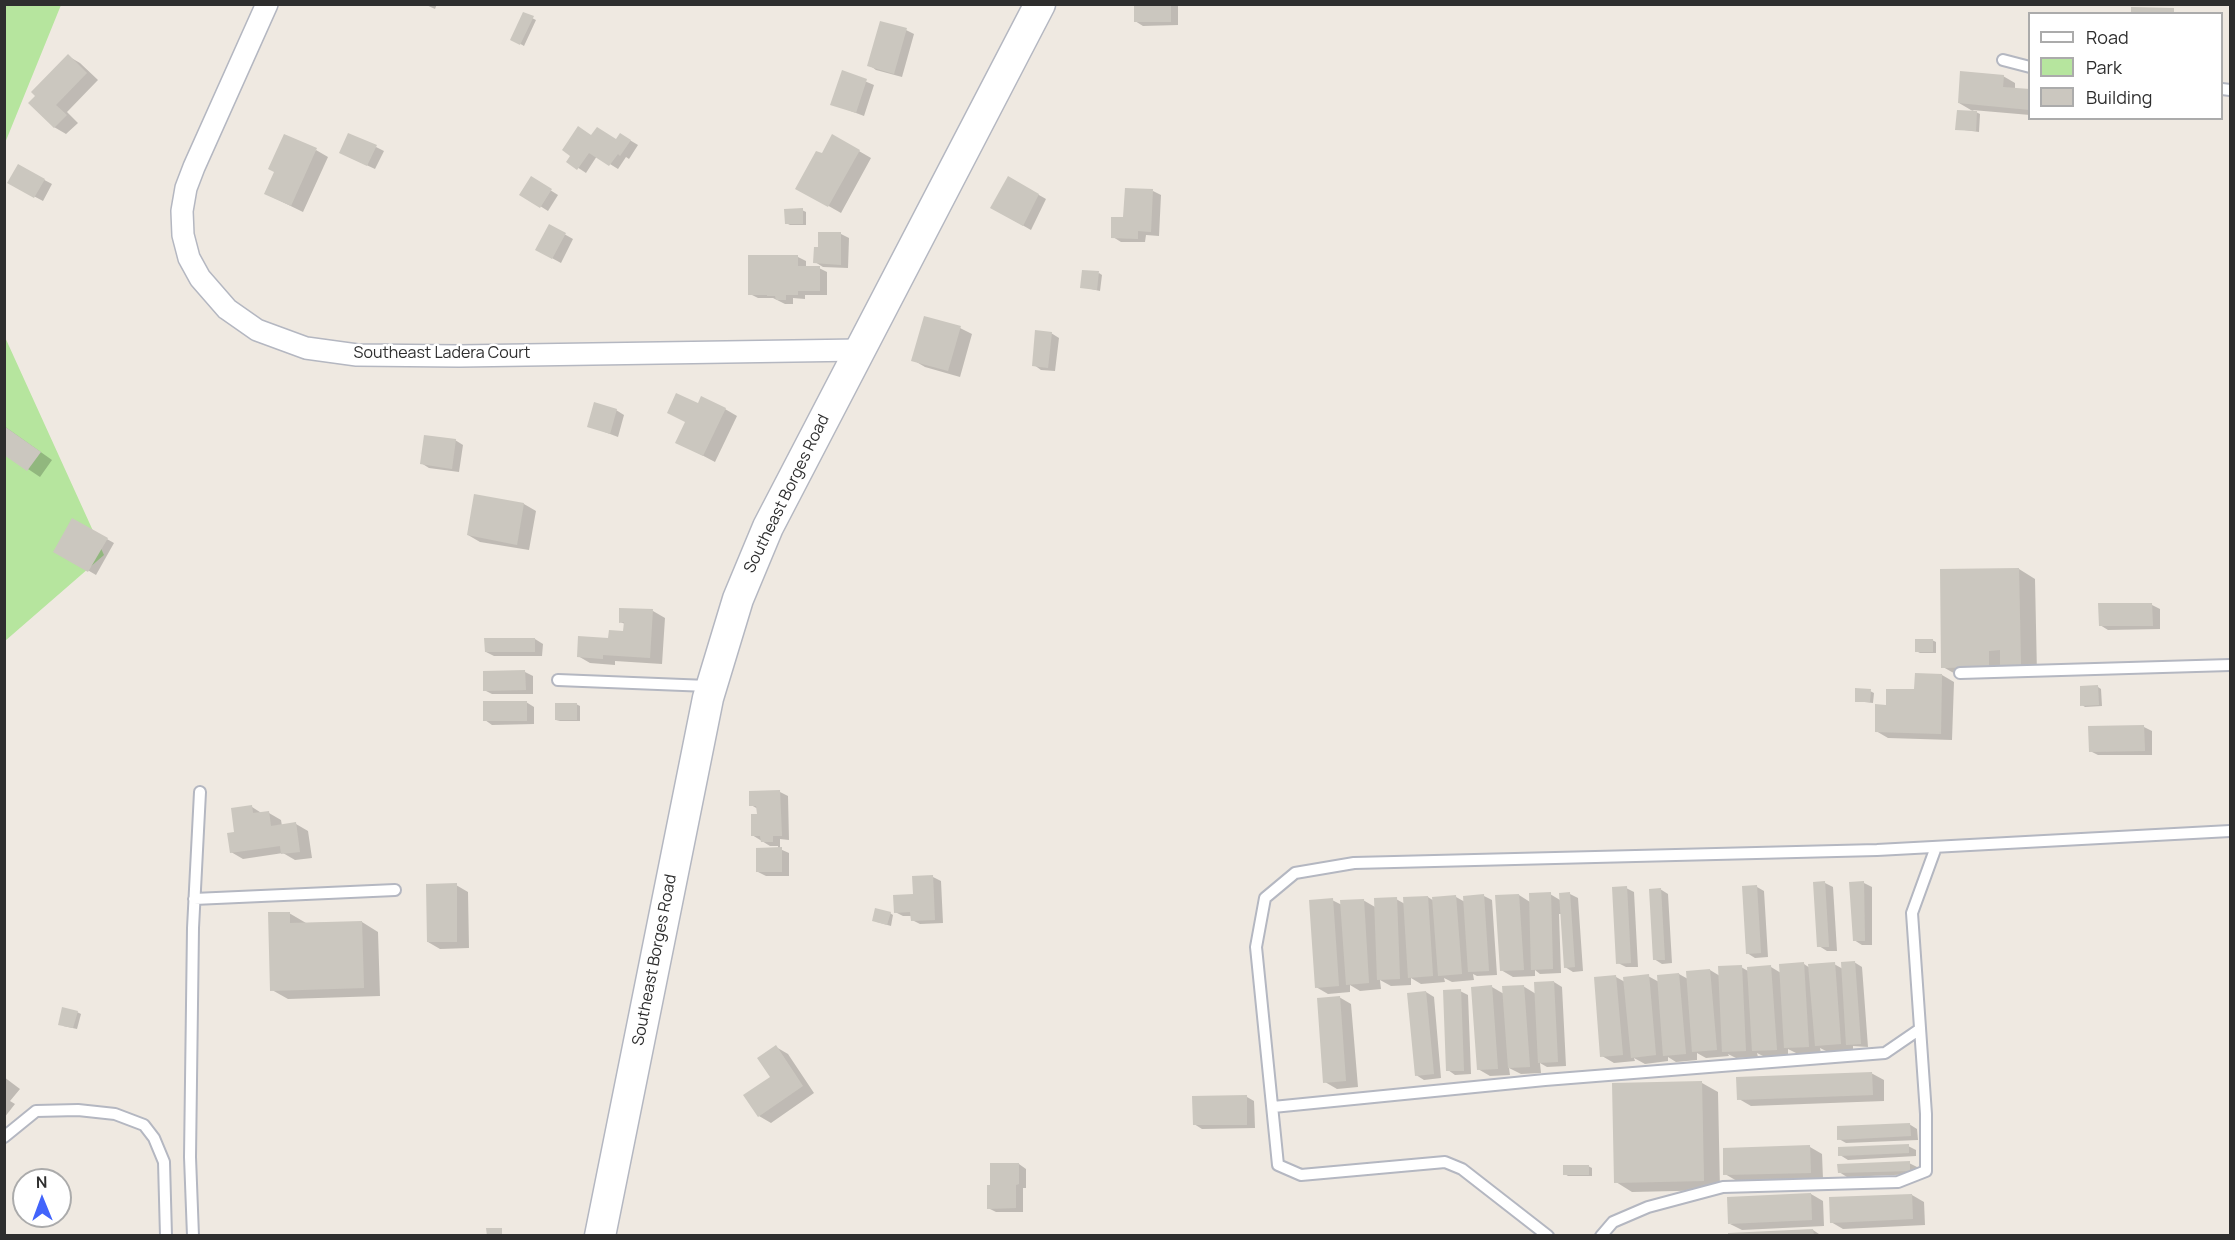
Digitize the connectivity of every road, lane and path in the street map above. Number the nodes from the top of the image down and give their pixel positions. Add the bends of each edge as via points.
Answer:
1 (267, 4) edge
2 (1040, 4) edge
3 (2003, 60) dead end
4 (2028, 66) edge
5 (860, 350) junction
6 (2230, 665) edge
7 (1960, 673) dead end
8 (558, 680) dead end
9 (712, 687) junction
10 (200, 792) dead end
11 (2230, 831) edge
12 (1935, 847) junction
13 (395, 890) dead end
14 (194, 899) junction
15 (1920, 1029) junction
16 (1273, 1107) junction
17 (4, 1137) edge
18 (166, 1236) edge
19 (193, 1236) edge
20 (600, 1236) edge
21 (1548, 1236) edge
22 (1601, 1236) edge

1 - 5 street, Southeast Ladera Court via 194,167 182,211 189,258 200,278 226,309 257,330 306,348 357,355
2 - 5 street, Southeast Borges Road
3 - 4 lane
5 - 9 street, Southeast Borges Road via 749,569
6 - 7 lane
8 - 9 lane
9 - 20 street, Southeast Borges Road
10 - 14 lane
11 - 12 lane
12 - 15 lane via 1912,913
12 - 16 lane via 1354,863 1296,873 1265,898 1256,946
13 - 14 lane
14 - 19 lane via 190,1156
15 - 16 lane via 1885,1053
15 - 22 lane via 1926,1171 1899,1182 1723,1187 1648,1207 1613,1222
16 - 21 lane via 1278,1165 1301,1175 1445,1162 1462,1169
17 - 18 lane via 36,1111 114,1113 144,1125 164,1162

